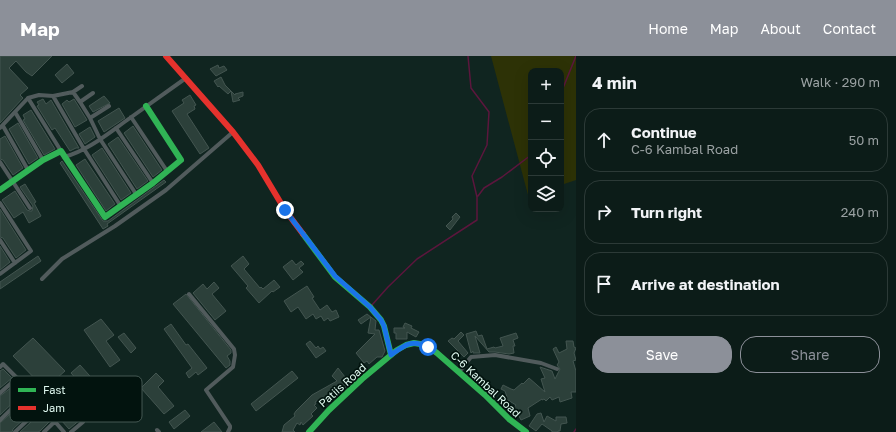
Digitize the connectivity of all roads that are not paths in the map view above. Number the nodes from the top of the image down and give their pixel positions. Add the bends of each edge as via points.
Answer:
1 (166, 56) edge
2 (186, 78) junction
3 (82, 86) dead end
4 (73, 92) junction
5 (93, 93) dead end
6 (53, 96) junction
7 (28, 98) junction
8 (80, 102) junction
9 (109, 106) dead end
10 (146, 106) junction
11 (15, 112) junction
12 (131, 117) junction
13 (90, 118) junction
14 (1, 127) edge
15 (116, 128) junction
16 (233, 132) junction
17 (100, 139) junction
18 (84, 149) junction
19 (61, 151) junction
20 (64, 157) junction
21 (43, 160) junction
22 (0, 162) edge
23 (28, 170) junction
24 (167, 171) junction
25 (12, 181) junction
26 (153, 183) junction
27 (0, 190) edge
28 (136, 194) junction
29 (0, 203) edge
30 (120, 205) junction
31 (30, 208) dead end
32 (0, 240) edge
33 (15, 263) junction
34 (0, 274) edge
35 (42, 279) dead end
36 (189, 294) dead end
37 (391, 355) junction
38 (0, 367) edge
39 (557, 369) dead end
40 (459, 372) junction
41 (15, 376) edge
42 (10, 384) edge
43 (0, 393) edge
44 (10, 411) edge
45 (0, 420) edge
46 (25, 422) edge
47 (54, 422) edge
48 (56, 422) edge
49 (83, 422) dead end
50 (15, 432) edge
51 (44, 432) edge
52 (64, 432) edge
53 (71, 432) edge
54 (228, 432) edge
55 (308, 432) edge
56 (526, 432) edge

1 - 2 street
2 - 10 street
2 - 16 street
3 - 4 street
4 - 6 street
4 - 8 street
5 - 8 street
6 - 7 street via 39,95
6 - 18 street
7 - 11 street
7 - 19 street
8 - 13 street
9 - 13 street
10 - 12 street
10 - 24 street via 181,160
11 - 14 street
11 - 21 street
12 - 15 street
12 - 24 street
13 - 17 street
14 - 23 street
15 - 17 street
15 - 26 street
16 - 35 street via 166,190 62,259
16 - 37 street via 258,165 285,210 335,276 381,320
17 - 18 street
17 - 28 street
18 - 20 street
18 - 30 street
19 - 20 street
19 - 21 street
20 - 30 street via 105,217
21 - 23 street
22 - 25 street
23 - 25 street
24 - 26 street
25 - 27 street
25 - 31 street
26 - 28 street
28 - 30 street
29 - 33 street via 31,251
32 - 33 street
33 - 34 street
36 - 54 street via 234,349 234,367 206,390 230,426
37 - 40 street, C-6 Kambal Road via 408,344 421,344 434,350
37 - 55 street, Patiis Road via 337,402
38 - 41 street via 3,364
39 - 40 street via 541,363 490,354 471,357
40 - 56 street, C-6 Kambal Road via 511,422
42 - 43 street
44 - 45 street
46 - 50 street
47 - 51 street
48 - 52 street
49 - 53 street

